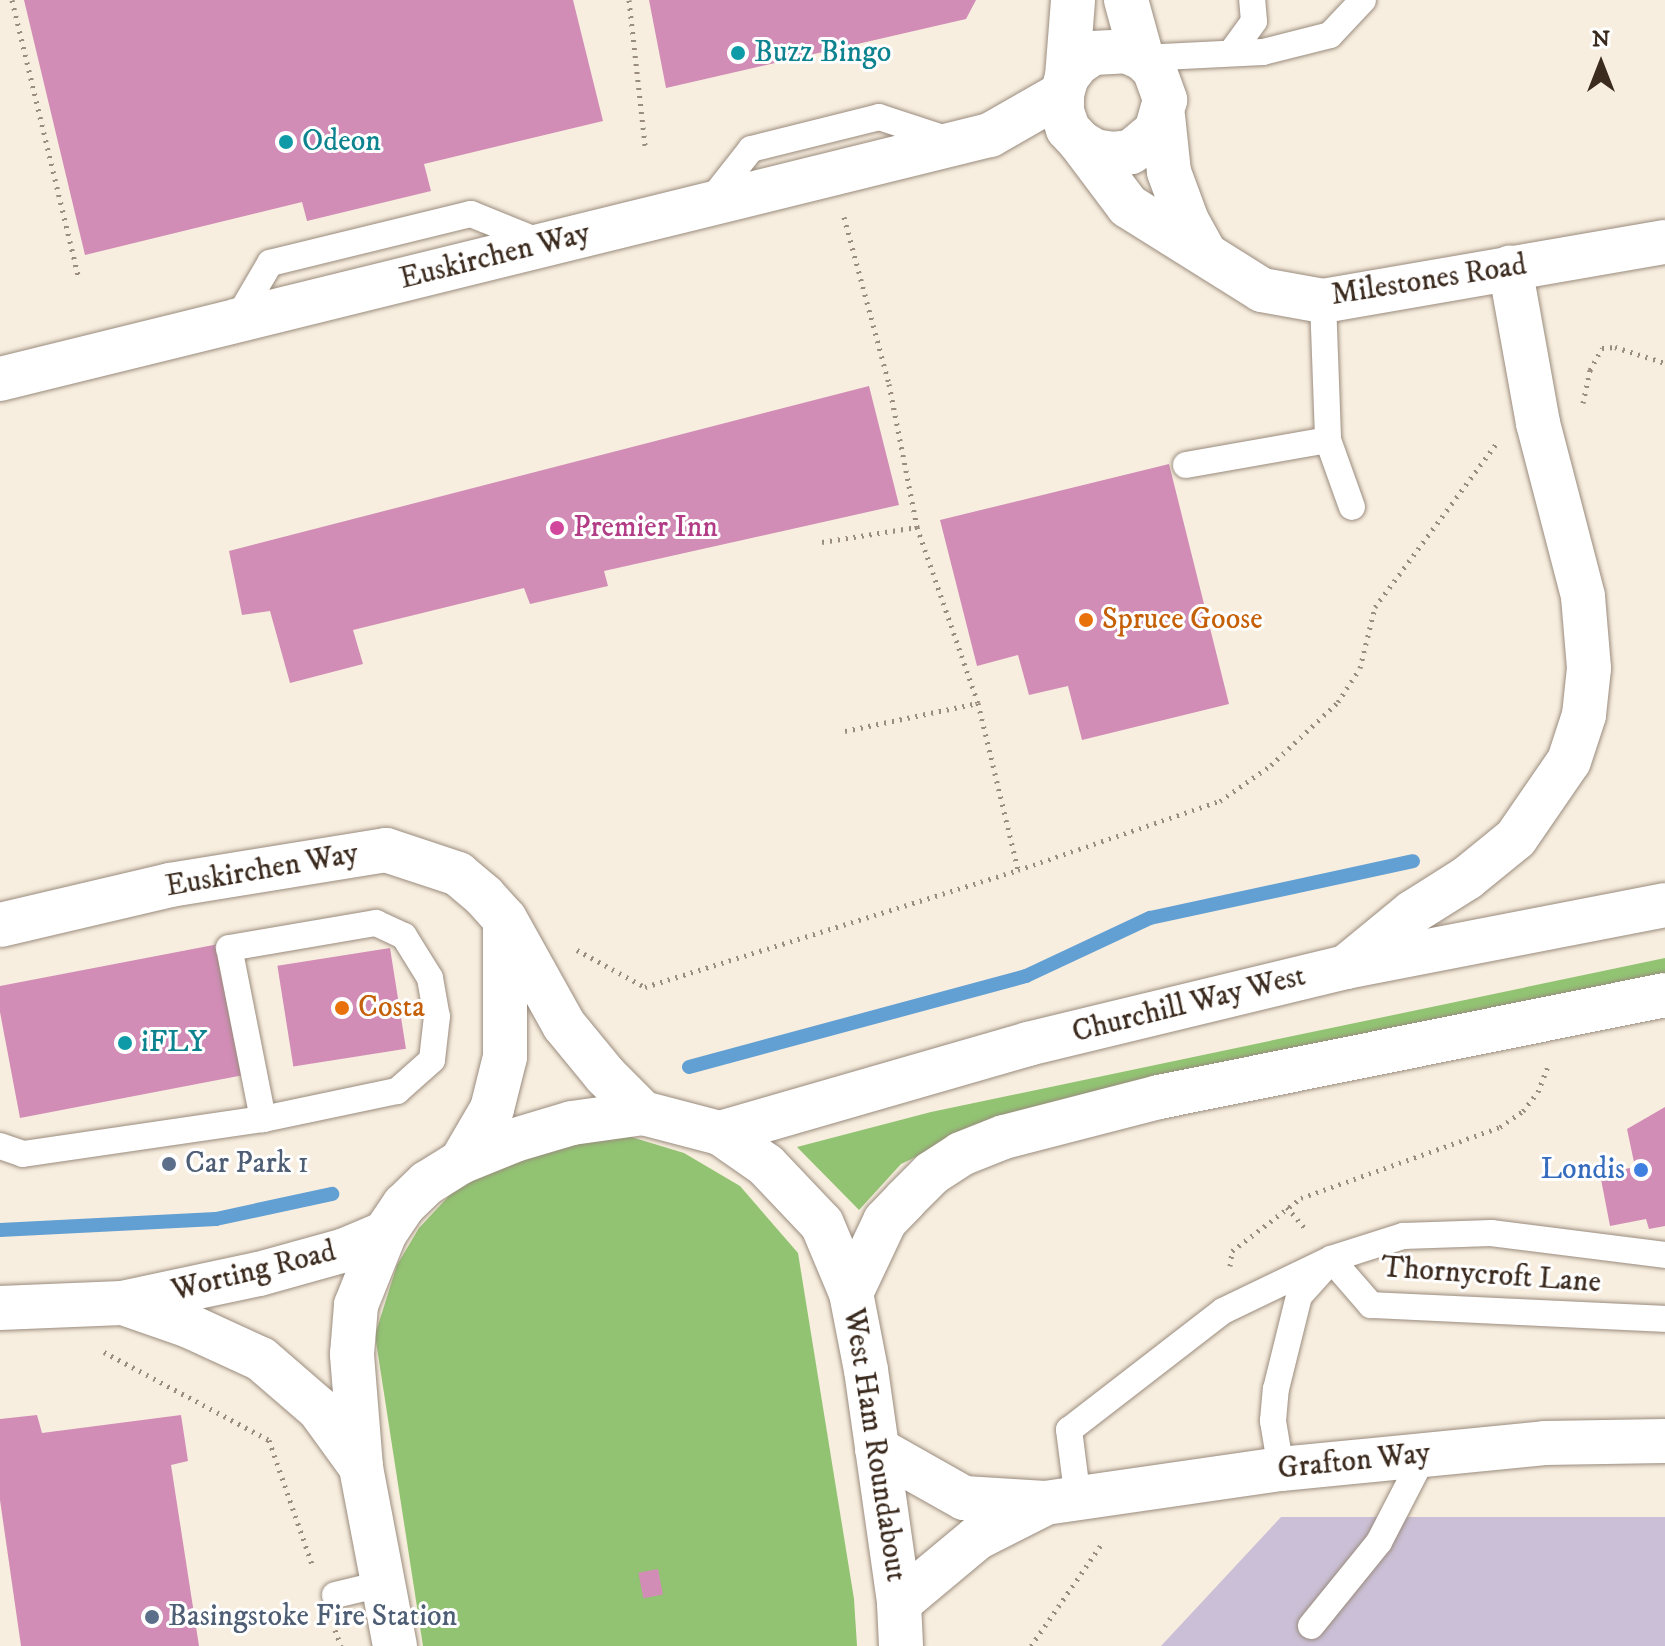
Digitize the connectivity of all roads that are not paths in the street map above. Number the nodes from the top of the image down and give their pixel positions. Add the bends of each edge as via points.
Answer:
1 (1073, 0) edge
2 (1126, 0) edge
3 (1252, 0) edge
4 (1363, 0) edge
5 (1231, 53) junction
6 (1142, 58) junction
7 (1064, 86) junction
8 (1163, 116) junction
9 (974, 139) junction
10 (1080, 142) junction
11 (707, 205) junction
12 (1665, 242) edge
13 (1204, 252) junction
14 (1510, 268) junction
15 (1323, 301) junction
16 (0, 379) edge
17 (1328, 440) junction
18 (1186, 465) dead end
19 (1352, 507) dead end
20 (1665, 905) edge
21 (505, 919) junction
22 (0, 925) edge
23 (1346, 967) junction
24 (1665, 995) edge
25 (643, 1113) junction
26 (263, 1119) junction
27 (720, 1133) junction
28 (0, 1146) edge
29 (461, 1162) junction
30 (385, 1233) junction
31 (1665, 1255) edge
32 (1331, 1259) junction
33 (851, 1293) junction
34 (122, 1303) junction
35 (0, 1308) edge
36 (1665, 1319) edge
37 (1665, 1441) edge
38 (877, 1449) junction
39 (1424, 1455) junction
40 (361, 1467) junction
41 (1281, 1469) junction
42 (1062, 1502) junction
43 (385, 1583) junction
44 (899, 1603) junction
45 (333, 1606) road end
46 (1311, 1626) dead end
47 (395, 1646) edge
48 (901, 1646) edge

1 - 7 street
2 - 6 street
3 - 5 lane via 1254,21
4 - 5 lane via 1330,35 1263,52
5 - 6 lane
6 - 7 street via 1126,51 1093,53 1078,63
6 - 8 street via 1162,84
7 - 9 street, Euskirchen Way
7 - 10 street via 1062,112
8 - 10 street via 1145,144 1131,152 1095,151
8 - 13 street, Milestones Road via 1169,172
9 - 10 street, Euskirchen Way
9 - 11 street, Euskirchen Way
9 - 11 lane via 879,117 751,149
10 - 13 street, Milestones Road via 1128,206
11 - 16 street, Euskirchen Way
12 - 14 street, Milestones Road
13 - 15 street, Milestones Road via 1262,290
14 - 15 street, Milestones Road
14 - 23 street via 1538,423 1583,596 1589,668 1584,715 1569,761 1516,838
15 - 17 lane
17 - 18 lane
17 - 19 lane
20 - 23 street, Churchill Way West
21 - 22 street, Euskirchen Way via 458,874 386,850 170,885
21 - 25 street, Euskirchen Way via 564,1025
21 - 29 street via 505,1057 492,1109
23 - 27 street, Churchill Way West via 1028,1044
24 - 33 street via 1159,1097 1004,1137 961,1154 905,1200 885,1221
25 - 27 street, West Ham Roundabout
25 - 29 street, West Ham Roundabout via 572,1123
26 - 26 lane via 229,948 376,923 404,936 430,978 437,1016 432,1060 397,1091
26 - 28 lane via 23,1154
27 - 33 street, West Ham Roundabout via 766,1165 822,1224
29 - 30 street, West Ham Roundabout via 427,1183
30 - 34 street, Worting Road via 259,1274
30 - 40 street, West Ham Roundabout via 356,1305 352,1354
31 - 32 lane via 1491,1233 1403,1236
32 - 36 lane, Thornycroft Lane via 1371,1305
32 - 41 lane via 1299,1296 1276,1389 1273,1421
32 - 42 lane via 1223,1311 1069,1430
33 - 38 street, West Ham Roundabout
34 - 35 street, Worting Road
34 - 40 street, Worting Road via 261,1359 319,1409
37 - 39 street, Grafton Way via 1545,1443
38 - 42 street, Grafton Way via 964,1498
38 - 44 street, West Ham Roundabout
39 - 41 street, Grafton Way
39 - 46 lane via 1379,1542
40 - 43 street, West Ham Roundabout
41 - 42 street, Grafton Way
42 - 44 street, Grafton Way via 977,1538
43 - 45 lane
43 - 47 street, West Ham Roundabout
44 - 48 street, West Ham Roundabout

